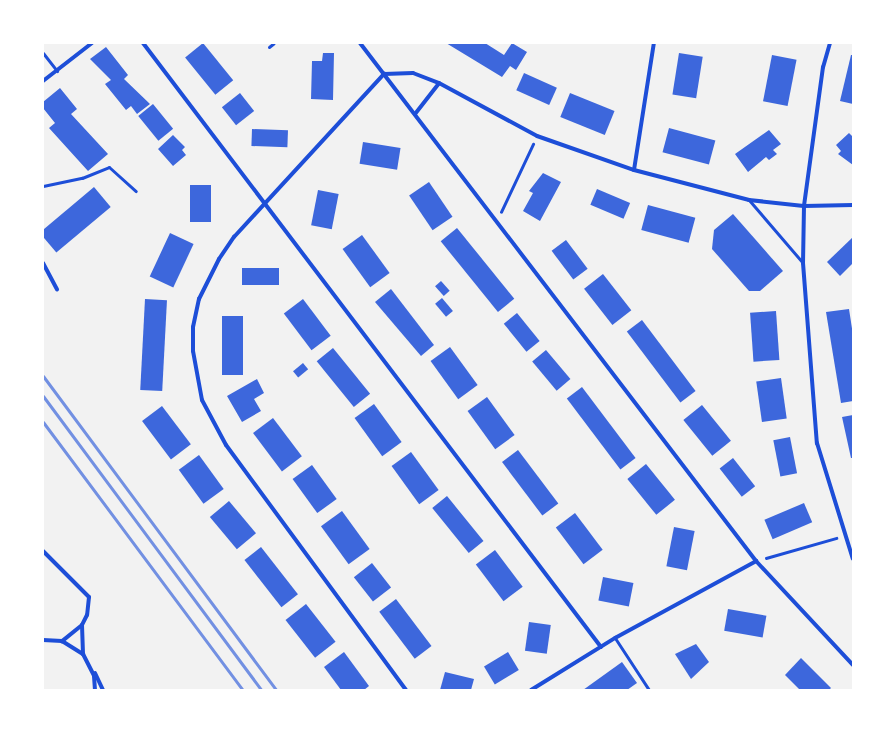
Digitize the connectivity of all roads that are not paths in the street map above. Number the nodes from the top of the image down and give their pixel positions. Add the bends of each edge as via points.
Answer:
1 (92, 43) edge
2 (143, 43) edge
3 (274, 43) edge
4 (360, 43) edge
5 (654, 43) edge
6 (830, 43) edge
7 (269, 47) dead end
8 (43, 53) edge
9 (57, 71) junction
10 (384, 74) junction
11 (43, 81) edge
12 (439, 83) junction
13 (415, 114) junction
14 (634, 170) junction
15 (43, 186) edge
16 (136, 191) dead end
17 (749, 200) junction
18 (264, 205) junction
19 (853, 205) edge
20 (804, 206) junction
21 (43, 263) edge
22 (803, 263) junction
23 (57, 289) dead end
24 (43, 551) edge
25 (853, 559) edge
26 (756, 561) junction
27 (82, 625) junction
28 (43, 636) edge
29 (615, 638) junction
30 (48, 639) junction
31 (43, 640) edge
32 (62, 641) junction
33 (601, 646) junction
34 (83, 654) junction
35 (90, 664) junction
36 (853, 666) edge
37 (95, 690) edge
38 (103, 690) edge
39 (406, 690) edge
40 (531, 690) edge
41 (649, 690) edge

1 - 9 street
2 - 18 street
3 - 7 lane
4 - 10 street
5 - 14 street
6 - 20 street via 823,67
8 - 9 lane
9 - 11 street
10 - 12 street via 413,73
10 - 13 street
10 - 18 street
12 - 13 street
12 - 14 street via 536,136
13 - 26 street
14 - 17 street
15 - 16 lane via 82,178 109,167
17 - 20 street
17 - 22 lane
18 - 33 street
18 - 39 street via 219,259 199,299 193,327 193,351 202,400 226,445
19 - 20 street
20 - 22 street
21 - 23 street
22 - 25 street via 817,443
24 - 27 street via 87,593 88,607
26 - 29 street
26 - 36 street
27 - 32 street
27 - 34 street
28 - 30 street
29 - 33 street
29 - 41 lane
30 - 31 street
30 - 32 street
32 - 34 street
33 - 40 street
34 - 35 street
35 - 37 street
35 - 38 street

